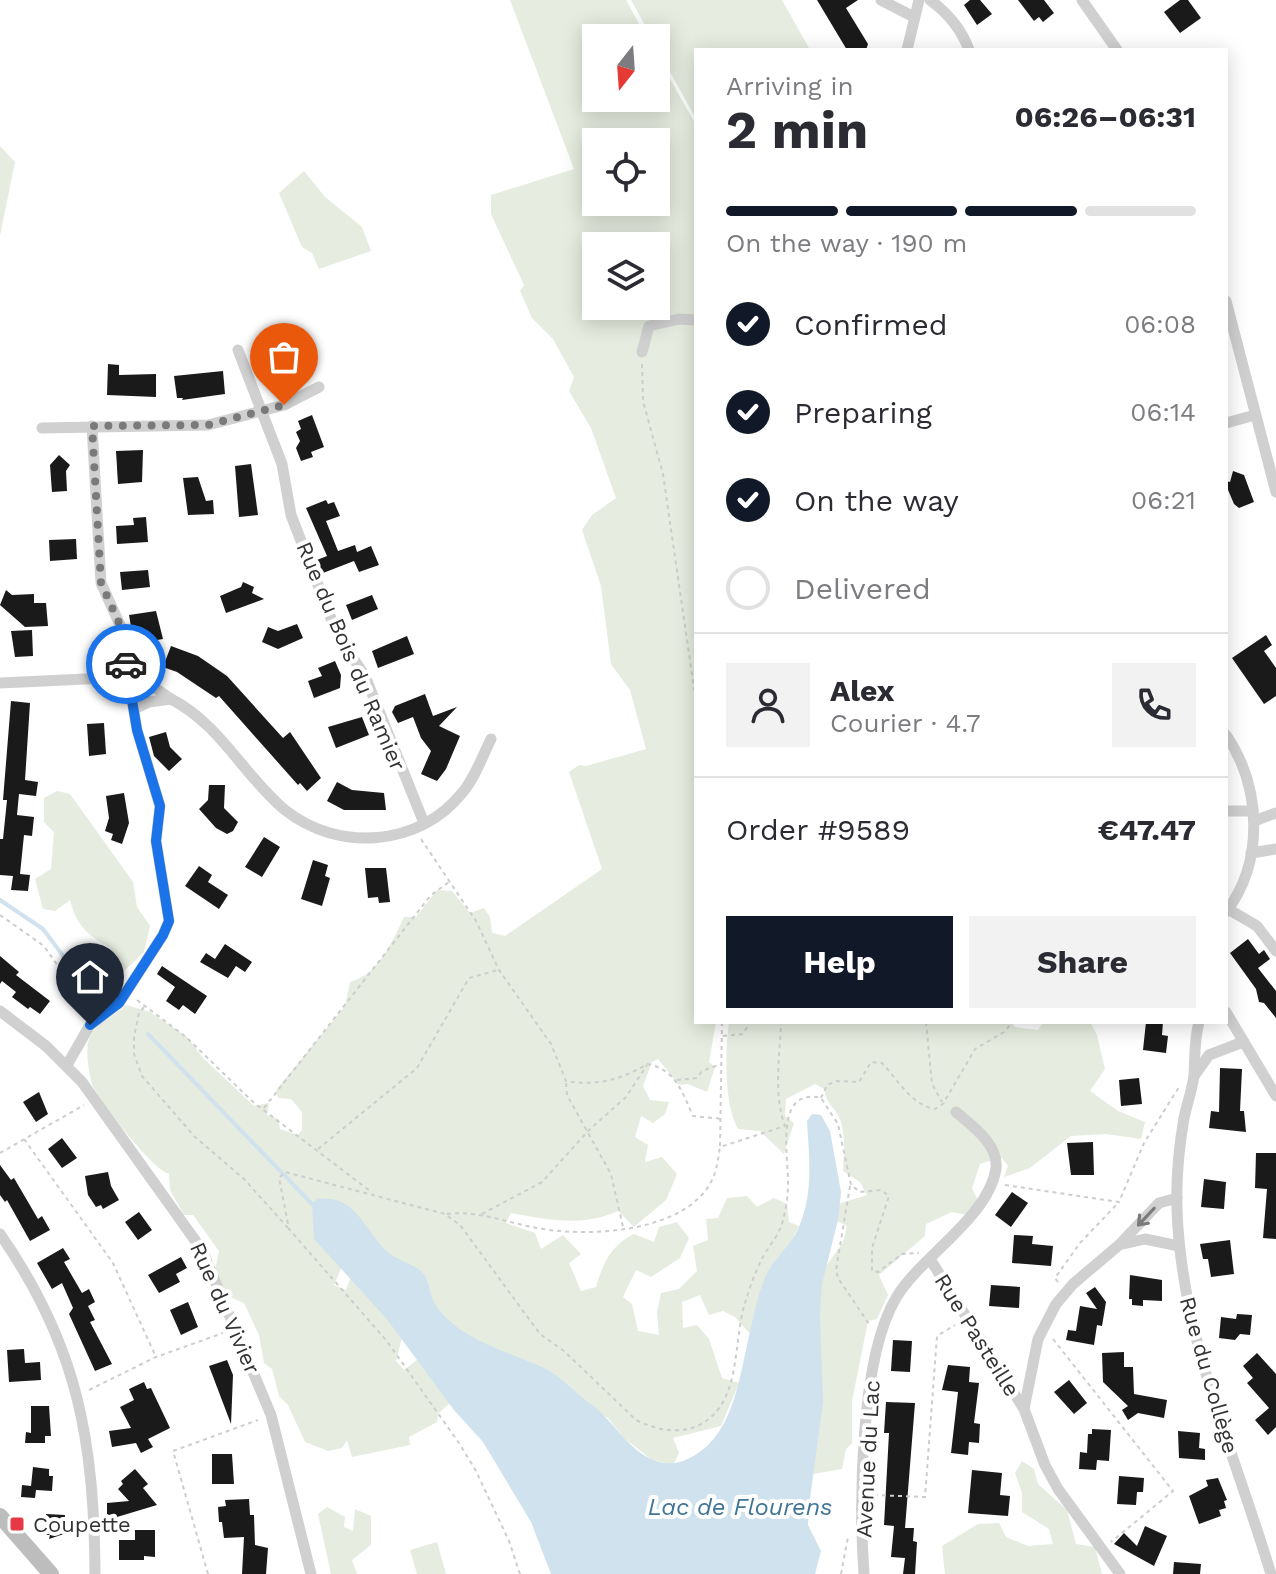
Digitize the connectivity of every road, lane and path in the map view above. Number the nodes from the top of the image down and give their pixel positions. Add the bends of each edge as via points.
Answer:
1 (881, 0) edge
2 (919, 0) edge
3 (930, 0) edge
4 (1082, 0) edge
5 (914, 17) junction
6 (907, 48) edge
7 (968, 48) edge
8 (1116, 48) edge
9 (1228, 309) edge
10 (694, 320) edge
11 (238, 350) dead end
12 (642, 352) joint
13 (319, 387) dead end
14 (262, 412) junction
15 (1255, 415) junction
16 (1228, 422) edge
17 (92, 426) junction
18 (42, 428) dead end
19 (1276, 492) edge
20 (129, 679) junction
21 (0, 683) edge
22 (694, 688) edge
23 (171, 699) junction
24 (134, 709) junction
25 (491, 739) dead end
26 (1228, 739) edge
27 (1228, 811) edge
28 (1276, 813) edge
29 (1254, 816) junction
30 (418, 826) junction
31 (1276, 849) edge
32 (1251, 853) junction
33 (451, 881) junction
34 (1228, 908) edge
35 (1228, 911) edge
36 (0, 915) edge
37 (1276, 951) edge
38 (499, 970) junction
39 (0, 1011) edge
40 (1228, 1016) edge
41 (100, 1018) junction
42 (722, 1024) edge
43 (749, 1024) edge
44 (781, 1024) edge
45 (926, 1024) edge
46 (1011, 1024) edge
47 (1199, 1024) edge
48 (722, 1036) junction
49 (1243, 1042) junction
50 (648, 1064) junction
51 (722, 1064) junction
52 (67, 1065) junction
53 (677, 1080) junction
54 (1193, 1080) junction
55 (566, 1081) junction
56 (1276, 1096) edge
57 (96, 1098) junction
58 (821, 1098) junction
59 (943, 1104) junction
60 (263, 1109) junction
61 (956, 1112) dead end
62 (722, 1119) junction
63 (785, 1126) junction
64 (589, 1130) junction
65 (24, 1139) junction
66 (720, 1147) junction
67 (317, 1150) junction
68 (0, 1153) edge
69 (992, 1183) junction
70 (851, 1185) junction
71 (371, 1192) junction
72 (1177, 1198) junction
73 (1119, 1202) junction
74 (445, 1214) junction
75 (482, 1214) junction
76 (623, 1228) junction
77 (289, 1229) junction
78 (0, 1234) edge
79 (1119, 1245) junction
80 (1179, 1246) junction
81 (917, 1253) dead end
82 (930, 1259) junction
83 (1065, 1293) junction
84 (966, 1318) junction
85 (871, 1326) dead end
86 (237, 1328) junction
87 (1041, 1331) junction
88 (156, 1357) junction
89 (77, 1395) junction
90 (1024, 1409) junction
91 (271, 1415) junction
92 (864, 1494) junction
93 (0, 1516) edge
94 (1101, 1550) junction
95 (1271, 1559) edge
96 (1112, 1570) edge
97 (51, 1574) edge
98 (95, 1574) edge
99 (208, 1574) edge
100 (311, 1574) edge
101 (520, 1574) edge
102 (864, 1574) edge
103 (1120, 1574) edge
104 (1271, 1574) edge

1 - 5 street
2 - 5 street
3 - 7 street via 964,36
4 - 8 street
5 - 6 street
9 - 15 street
10 - 12 street via 649,326
11 - 14 street, Rue du Bois du Ramier
12 - 22 path via 643,401 663,474
13 - 14 street
14 - 17 street via 190,427
14 - 30 street, Rue du Bois du Ramier via 286,476 291,515 337,634 365,676
15 - 16 street
15 - 19 street
17 - 18 street
17 - 20 street via 101,583 120,625
20 - 21 street
20 - 23 street via 145,685 154,682
20 - 24 street
23 - 24 street
23 - 30 street via 200,717 272,797 312,827 357,839 386,838
24 - 41 street via 160,806 156,841 169,921 119,1003
25 - 30 street via 462,794
26 - 29 street via 1245,769
27 - 29 street
28 - 29 street
29 - 32 street
30 - 33 path
31 - 32 street
32 - 34 street
33 - 38 path via 489,943
33 - 60 path via 431,895
35 - 37 street via 1257,926
36 - 41 path via 44,946 90,1012
38 - 55 path via 551,1044
38 - 67 path via 469,978 417,1068
39 - 52 street, Rue du Vivier
40 - 49 street
41 - 52 street via 82,1036
42 - 48 path
43 - 48 path via 743,1034
44 - 63 path via 779,1087
45 - 59 path via 932,1084
46 - 59 path via 975,1049
47 - 54 street, Rue du Collège
48 - 51 path
49 - 54 street via 1209,1055
49 - 56 street
50 - 53 path
50 - 55 path via 621,1079 591,1085
50 - 64 path via 626,1097
51 - 53 path via 697,1078
51 - 62 path
52 - 57 street, Rue du Vivier
53 - 62 path via 693,1116
54 - 72 street, Rue du Collège via 1183,1122
54 - 73 path via 1175,1088
55 - 64 path via 567,1095
57 - 65 path
57 - 86 street, Rue du Vivier via 202,1250
58 - 59 path via 827,1085 859,1082 871,1062 882,1063 923,1107
58 - 63 path via 805,1099 794,1107
58 - 70 path via 838,1124
60 - 67 path
60 - 77 path via 186,1037 145,1006 139,1013 134,1054 142,1076 195,1137 244,1179
61 - 69 street via 994,1152
62 - 66 path
63 - 66 path
63 - 74 path via 788,1184 783,1225 760,1261 744,1303 729,1390 714,1415 685,1430 650,1427 636,1420 540,1334 460,1225
64 - 75 path via 542,1182
64 - 76 path via 611,1174
65 - 68 path
65 - 88 path via 113,1263
66 - 76 path via 714,1175 695,1202 670,1216
67 - 71 path
69 - 73 path
69 - 82 street, Avenue du Lac via 968,1219
70 - 81 path via 860,1192 881,1190 889,1196 872,1248 872,1271 902,1254
70 - 85 path via 836,1270
71 - 74 path
71 - 77 path via 285,1172 279,1178
72 -> 79 street, Rue Pasteille via 1159,1203
72 - 80 street, Rue du Collège
73 - 83 path via 1055,1278
74 - 75 path
75 - 76 path via 559,1231
77 - 101 path via 386,1340 459,1443
78 - 89 street via 43,1304
79 - 80 street via 1145,1239
79 - 83 street, Rue Pasteille
80 - 95 street, Rue du Collège via 1187,1305 1213,1397
82 - 84 street, Rue Pasteille
82 - 92 street, Avenue du Lac via 897,1296 881,1334 869,1392
83 - 87 street, Rue Pasteille
84 - 90 street, Rue Pasteille
84 - 92 path via 937,1336 925,1497
86 - 88 path
86 - 91 street, Rue du Vivier
87 - 90 street, Rue Pasteille
87 - 94 path via 1050,1335 1173,1491
88 - 89 path
89 - 98 street via 89,1456
90 - 94 street, Rue Pasteille via 1045,1465
91 - 99 path via 173,1451
91 - 100 street, Rue du Vivier
92 - 102 street, Avenue du Lac
93 - 97 street
94 - 96 street, Rue Pasteille
95 - 104 street, Rue du Collège
96 - 103 street, Rue Pasteille

